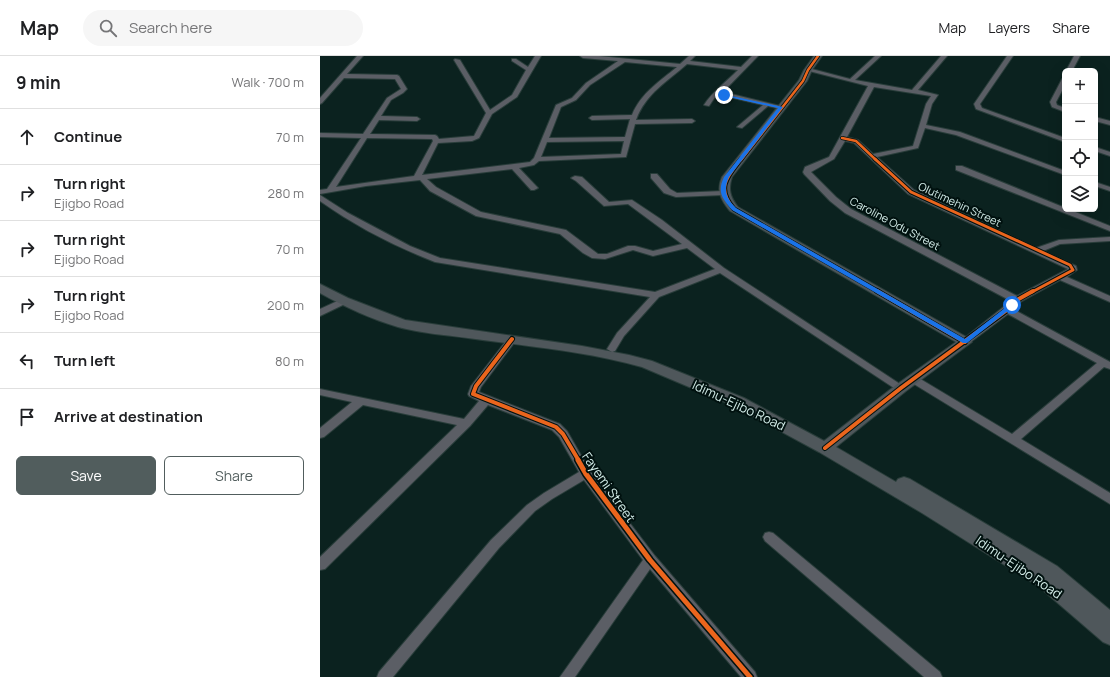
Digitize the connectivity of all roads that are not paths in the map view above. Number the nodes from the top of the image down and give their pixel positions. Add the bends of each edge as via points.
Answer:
1 (360, 56) edge
2 (538, 56) edge
3 (583, 56) edge
4 (692, 56) edge
5 (754, 56) edge
6 (818, 56) edge
7 (878, 56) edge
8 (944, 56) edge
9 (1010, 56) edge
10 (1077, 56) edge
11 (623, 58) edge
12 (457, 60) dead end
13 (514, 60) dead end
14 (684, 64) junction
15 (1071, 68) edge
16 (742, 69) junction
17 (529, 70) junction
18 (808, 70) junction
19 (342, 76) junction
20 (852, 80) junction
21 (872, 85) junction
22 (1062, 85) edge
23 (914, 91) junction
24 (720, 93) junction
25 (320, 102) edge
26 (767, 104) junction
27 (707, 105) dead end
28 (781, 107) junction
29 (1062, 109) edge
30 (488, 113) junction
31 (377, 118) junction
32 (592, 118) dead end
33 (418, 119) dead end
34 (634, 120) junction
35 (1098, 120) edge
36 (692, 121) dead end
37 (1110, 123) edge
38 (923, 126) junction
39 (740, 127) dead end
40 (320, 135) edge
41 (365, 135) junction
42 (627, 138) junction
43 (842, 138) junction
44 (1062, 139) edge
45 (544, 140) junction
46 (436, 141) junction
47 (1098, 150) edge
48 (1110, 154) edge
49 (872, 156) junction
50 (537, 159) junction
51 (514, 167) junction
52 (959, 168) dead end
53 (1062, 172) edge
54 (654, 176) dead end
55 (575, 178) dead end
56 (419, 179) junction
57 (1098, 185) edge
58 (534, 188) dead end
59 (1110, 189) edge
60 (330, 190) junction
61 (320, 192) edge
62 (723, 193) junction
63 (320, 197) edge
64 (1110, 229) edge
65 (1110, 239) edge
66 (687, 245) junction
67 (1038, 250) junction
68 (721, 270) junction
69 (1060, 277) junction
70 (320, 280) edge
71 (320, 288) edge
72 (656, 295) junction
73 (1110, 299) edge
74 (1017, 300) junction
75 (344, 301) junction
76 (1008, 310) junction
77 (320, 313) edge
78 (512, 339) junction
79 (965, 342) junction
80 (612, 349) junction
81 (1106, 365) edge
82 (913, 379) junction
83 (901, 388) junction
84 (320, 392) edge
85 (486, 400) junction
86 (361, 401) junction
87 (466, 423) junction
88 (320, 434) edge
89 (1013, 440) junction
90 (828, 445) junction
91 (586, 474) junction
92 (1110, 499) edge
93 (769, 536) dead end
94 (650, 560) junction
95 (320, 565) edge
96 (1110, 622) edge
97 (1110, 636) edge
98 (384, 677) edge
99 (567, 677) edge
100 (750, 677) edge
101 (935, 677) edge

1 - 19 street
2 - 17 street
3 - 11 street
4 - 14 street
5 - 16 street
6 - 18 main road
7 - 20 street
8 - 23 street
9 - 44 street via 977,104 979,109
10 - 15 street
11 - 14 street
11 - 45 street via 588,84 574,99 558,106
12 - 30 street
13 - 17 street
14 - 16 street
14 - 34 street via 648,94
16 - 24 street
17 - 30 street via 512,99
18 - 20 street
18 - 28 main road via 803,82
19 - 25 street
19 - 31 street via 397,78 404,89 402,93 389,99
20 - 21 street
21 - 23 street
21 - 43 street, Caroline Odu Street
22 - 29 street via 1053,102 1054,106
23 - 38 street via 935,95 929,104
24 - 26 street
24 - 27 street via 713,96
26 - 28 street
26 - 39 street
28 - 62 main road via 727,177
30 - 46 street via 475,138
31 - 33 street
31 - 41 street
32 - 34 street
34 - 36 street
34 - 42 street
35 - 37 street
38 - 49 street via 916,147
38 - 53 street via 958,132
40 - 41 street
41 - 46 street via 432,136
41 - 60 street
42 - 45 street
42 - 50 street via 623,156
43 - 49 street, Olutimehin Street via 856,141
43 - 74 street, Caroline Odu Street via 832,158 810,168 807,172 840,206
45 - 50 street
46 - 56 street
47 - 48 street
49 - 67 street, Olutimehin Street via 911,192
50 - 51 street via 532,164
51 - 56 street
51 - 58 street
52 - 64 street
54 - 62 street via 667,191 676,195
55 - 66 street via 607,204 629,202
56 - 60 street
56 - 66 street via 479,214 563,232 594,256 602,258 632,248 649,253
57 - 59 street
60 - 61 street
62 - 79 main road via 734,209
63 - 72 street via 346,215 407,248 438,260
65 - 67 street via 1059,242
66 - 68 street
67 - 69 street, Olutimehin Street via 1073,268
68 - 72 street
68 - 83 street
69 - 73 street
69 - 74 street
70 - 80 main road, Idimu-Ejibo Road via 358,300 409,318 444,325 588,343
71 - 75 main road, Idimu-Ejibo Road
72 - 80 street via 620,335
74 - 76 street
75 - 77 street
75 - 78 main road, Idimu-Ejibo Road via 403,324
76 - 79 street
76 - 81 street
78 - 85 street, Fayemi Street via 473,391 473,394
78 - 90 main road, Idimu-Ejibo Road via 647,364 738,402
79 - 82 main road
80 - 90 main road, Idimu-Ejibo Road via 652,359 744,396
81 - 89 street
82 - 83 main road
82 - 89 street
83 - 90 main road
84 - 86 street
85 - 87 street
85 - 91 street, Fayemi Street via 556,427 563,434
86 - 87 street
86 - 88 street
87 - 95 street
89 - 92 street
90 - 96 main road, Idimu-Ejibo Road via 935,500 1051,571
90 - 97 main road, Idimu-Ejibo Road via 1045,581
91 - 94 street, Fayemi Street
91 - 98 street via 531,508 495,544
93 - 101 street
94 - 99 street
94 - 100 street, Fayemi Street

